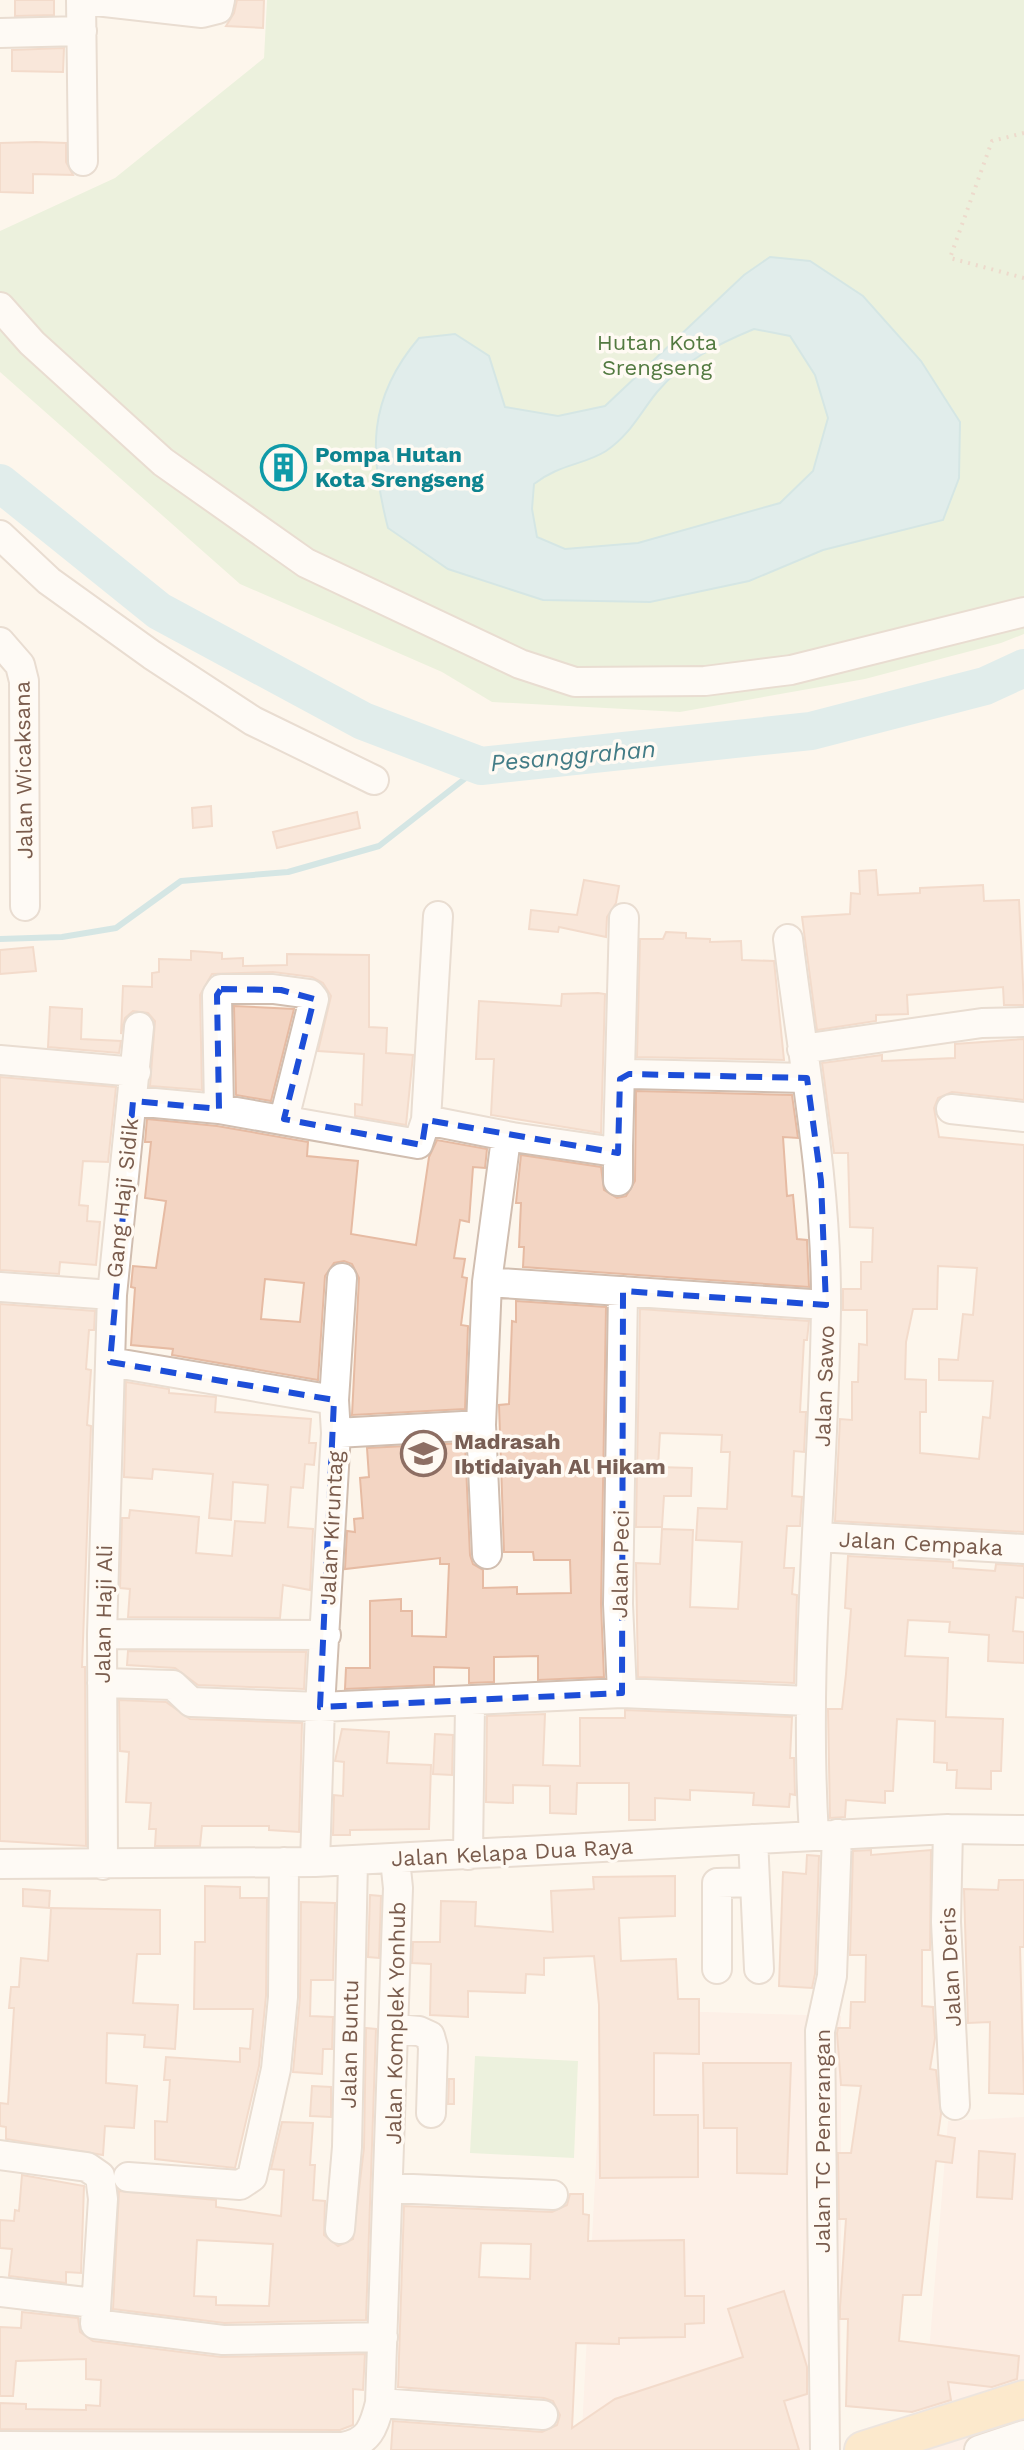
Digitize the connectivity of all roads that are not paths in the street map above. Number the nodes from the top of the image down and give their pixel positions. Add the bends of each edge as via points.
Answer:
1 (84, 0) edge
2 (220, 0) edge
3 (82, 31) junction
4 (0, 33) edge
5 (83, 161) dead end
6 (0, 307) edge
7 (0, 535) edge
8 (1024, 612) edge
9 (0, 642) edge
10 (374, 780) dead end
11 (25, 906) dead end
12 (438, 916) dead end
13 (624, 918) dead end
14 (788, 939) dead end
15 (1024, 1022) edge
16 (139, 1027) dead end
17 (802, 1049) junction
18 (0, 1060) edge
19 (136, 1072) junction
20 (807, 1078) junction
21 (620, 1079) junction
22 (133, 1101) junction
23 (219, 1109) junction
24 (951, 1109) dead end
25 (1024, 1117) edge
26 (284, 1119) junction
27 (426, 1120) junction
28 (512, 1137) junction
29 (618, 1147) junction
30 (618, 1181) dead end
31 (342, 1278) dead end
32 (487, 1282) junction
33 (0, 1287) edge
34 (623, 1291) junction
35 (112, 1295) junction
36 (826, 1305) junction
37 (110, 1362) junction
38 (334, 1400) junction
39 (481, 1425) junction
40 (336, 1433) junction
41 (818, 1537) junction
42 (1024, 1549) edge
43 (487, 1554) dead end
44 (102, 1634) junction
45 (326, 1635) junction
46 (102, 1683) junction
47 (622, 1693) junction
48 (808, 1701) junction
49 (470, 1703) junction
50 (320, 1707) junction
51 (948, 1829) junction
52 (1024, 1830) edge
53 (825, 1835) junction
54 (753, 1839) junction
55 (468, 1855) junction
56 (395, 1859) junction
57 (353, 1860) junction
58 (284, 1862) junction
59 (315, 1862) junction
60 (0, 1864) edge
61 (103, 1865) junction
62 (755, 1882) junction
63 (717, 1969) dead end
64 (759, 1969) dead end
65 (396, 2029) junction
66 (955, 2105) dead end
67 (431, 2113) dead end
68 (0, 2155) edge
69 (128, 2177) dead end
70 (390, 2188) junction
71 (553, 2195) dead end
72 (340, 2229) dead end
73 (0, 2292) edge
74 (94, 2303) junction
75 (383, 2337) junction
76 (1024, 2399) edge
77 (380, 2403) junction
78 (543, 2415) dead end
79 (1024, 2415) edge
80 (1024, 2435) edge
81 (0, 2446) edge
82 (825, 2450) edge
83 (863, 2450) edge
84 (918, 2450) edge
85 (979, 2450) edge

1 - 2 street via 202,13 218,9
1 - 3 street
3 - 4 street
3 - 5 street
6 - 8 street via 32,343 163,462 306,563 520,664 575,682 705,681 791,670
7 - 10 street via 49,581 253,721
9 - 11 street, Jalan Wicaksana via 20,665 24,681
12 - 27 street
13 - 21 street
14 - 17 street, Jalan Sawo
15 - 17 street via 982,1023
16 - 19 street, Gang Haji Sidik
17 - 20 street, Jalan Sawo
18 - 19 street
19 - 22 street, Gang Haji Sidik
20 - 21 street via 629,1074
20 - 36 street, Jalan Sawo via 821,1181
21 - 29 street
22 - 23 street
22 - 35 street, Gang Haji Sidik
23 - 26 street
23 - 26 street via 221,989 310,994 314,999
24 - 25 street
26 - 27 street via 418,1144
27 - 28 street
28 - 29 street via 608,1151
28 - 32 street via 505,1146
29 - 30 street
31 - 38 street
32 - 34 street
32 - 39 street
33 - 35 street
34 - 36 street
34 - 47 street, Jalan Peci via 618,1604
35 - 37 street, Jalan Haji Ali
36 - 41 street, Jalan Sawo
37 - 38 street
37 - 44 street, Jalan Haji Ali
38 - 40 street
39 - 40 street, Jalan Kiruntag
39 - 43 street
40 - 45 street, Jalan Kiruntag
41 - 42 street, Jalan Cempaka
41 - 48 street, Jalan Sawo
44 - 45 street
44 - 46 street, Jalan Haji Ali
45 - 50 street, Jalan Kiruntag
46 - 50 street via 173,1685 191,1702
46 - 61 street, Jalan Haji Ali
47 - 48 street
47 - 49 street
48 - 53 street, Jalan Sawo
49 - 50 street
49 - 55 street
50 - 59 street, Jalan Kiruntag
51 - 52 street, Jalan Kelapa Dua Raya
51 - 53 street, Jalan Kelapa Dua Raya
51 - 66 street, Jalan Deris via 946,1922
53 - 54 street, Jalan Kelapa Dua Raya
53 - 82 street, Jalan TC Penerangan via 832,1976 820,2031
54 - 55 street, Jalan Kelapa Dua Raya
54 - 62 street
55 - 56 street, Jalan Kelapa Dua Raya
56 - 57 street, Jalan Kelapa Dua Raya
56 - 65 street, Jalan Komplek Yonhub
57 - 59 street, Jalan Kelapa Dua Raya
57 - 72 street, Jalan Buntu via 347,2147
58 - 59 street, Jalan Kelapa Dua Raya
58 - 61 street, Jalan Kelapa Dua Raya
58 - 69 street via 282,2012 276,2069 252,2177 240,2185
60 - 61 street, Jalan Kelapa Dua Raya
62 - 63 street via 717,1883
62 - 64 street
65 - 67 street via 430,2036
65 - 70 street, Jalan Komplek Yonhub
68 - 74 street via 87,2167 100,2176 103,2199
70 - 71 street
70 - 75 street, Jalan Komplek Yonhub
73 - 74 street
74 - 75 street via 95,2324 223,2340
75 - 77 street, Jalan Komplek Yonhub
76 - 83 main road
77 - 78 street
77 - 81 street, Jalan Komplek Yonhub via 370,2435 342,2447
79 - 84 street
80 - 85 street

